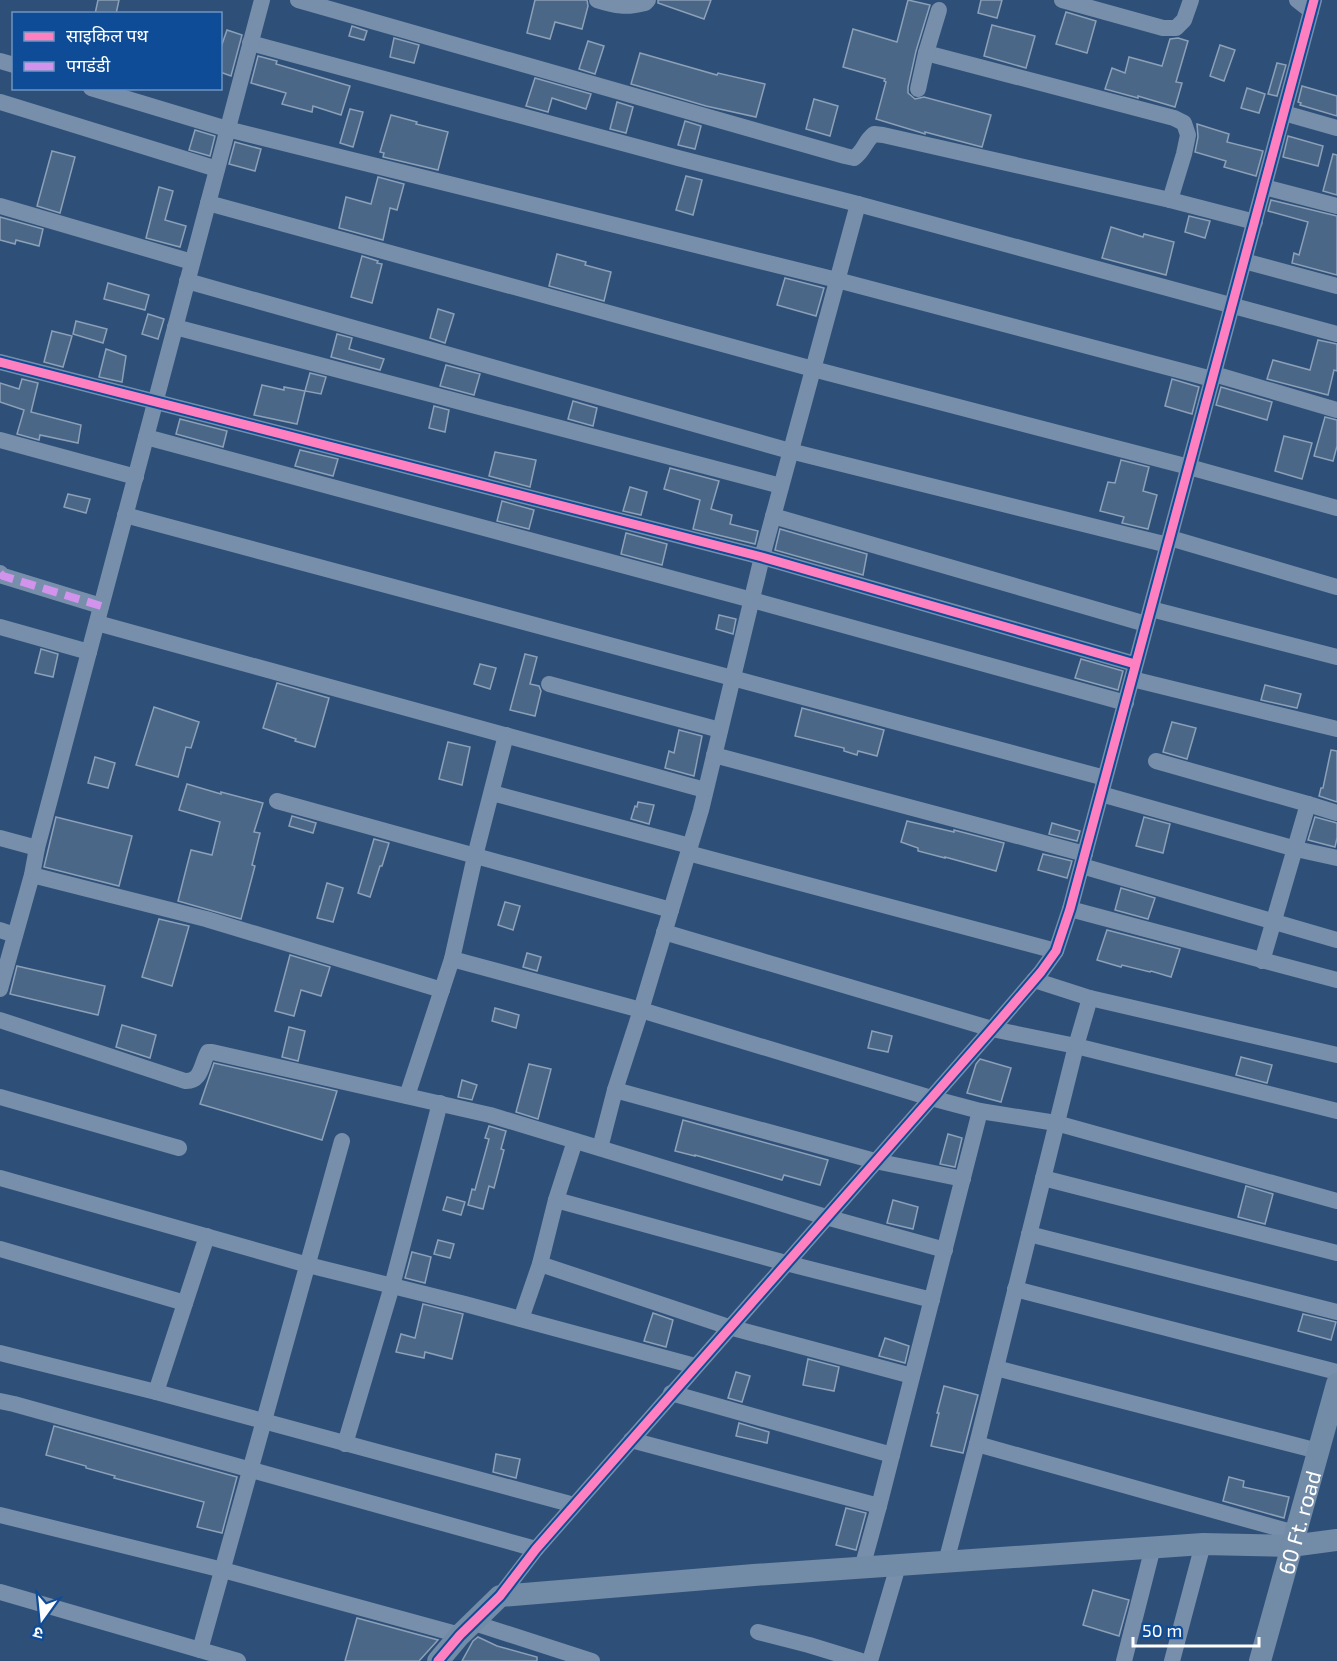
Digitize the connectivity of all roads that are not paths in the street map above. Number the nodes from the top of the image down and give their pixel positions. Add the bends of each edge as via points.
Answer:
1 (262, 0) edge
2 (298, 0) edge
3 (597, 0) edge
4 (648, 0) edge
5 (1062, 0) edge
6 (1191, 0) edge
7 (1297, 0) edge
8 (1110, 6) edge
9 (1312, 6) edge
10 (939, 10) dead end
11 (250, 43) junction
12 (926, 52) junction
13 (918, 89) dead end
14 (98, 90) edge
15 (0, 102) edge
16 (1284, 113) junction
17 (1337, 128) edge
18 (227, 129) junction
19 (217, 169) junction
20 (1264, 187) junction
21 (1170, 200) junction
22 (208, 203) junction
23 (858, 204) junction
24 (0, 206) edge
25 (1337, 206) edge
26 (1254, 222) junction
27 (1244, 261) junction
28 (192, 262) junction
29 (837, 280) junction
30 (187, 281) junction
31 (1337, 286) edge
32 (1232, 305) junction
33 (175, 327) junction
34 (1337, 334) edge
35 (0, 362) edge
36 (813, 369) junction
37 (1213, 377) junction
38 (156, 402) junction
39 (1337, 410) edge
40 (146, 437) junction
41 (0, 440) edge
42 (790, 451) junction
43 (1189, 467) junction
44 (136, 477) junction
45 (781, 486) junction
46 (1337, 508) edge
47 (125, 515) junction
48 (773, 516) junction
49 (1169, 542) junction
50 (762, 557) junction
51 (0, 573) edge
52 (1337, 587) edge
53 (752, 600) junction
54 (99, 615) junction
55 (1148, 616) junction
56 (0, 627) edge
57 (89, 652) junction
58 (1337, 657) edge
59 (1133, 672) junction
60 (733, 677) junction
61 (549, 684) dead end
62 (1126, 703) junction
63 (1337, 729) edge
64 (720, 730) junction
65 (506, 735) junction
66 (714, 755) junction
67 (1156, 761) dead end
68 (1103, 786) junction
69 (705, 790) junction
70 (492, 793) junction
71 (277, 801) dead end
72 (1308, 804) junction
73 (1337, 813) edge
74 (0, 838) edge
75 (38, 848) junction
76 (689, 849) junction
77 (1296, 849) junction
78 (475, 856) junction
79 (1337, 858) edge
80 (1084, 860) junction
81 (32, 875) junction
82 (1070, 909) junction
83 (671, 910) junction
84 (1273, 921) junction
85 (7, 932) edge
86 (664, 932) junction
87 (1337, 940) edge
88 (1056, 951) junction
89 (452, 959) junction
90 (1263, 961) junction
91 (1034, 980) junction
92 (1337, 980) edge
93 (0, 989) edge
94 (442, 990) junction
95 (1090, 998) junction
96 (641, 1010) junction
97 (0, 1020) edge
98 (992, 1029) junction
99 (1076, 1046) junction
100 (1337, 1055) edge
101 (615, 1090) junction
102 (407, 1096) junction
103 (0, 1097) edge
104 (931, 1098) junction
105 (440, 1103) junction
106 (981, 1111) junction
107 (1337, 1111) edge
108 (1056, 1124) junction
109 (342, 1141) dead end
110 (575, 1141) junction
111 (179, 1148) dead end
112 (600, 1148) junction
113 (875, 1161) junction
114 (0, 1178) edge
115 (1043, 1178) junction
116 (963, 1179) junction
117 (556, 1200) junction
118 (1337, 1201) edge
119 (826, 1217) junction
120 (1029, 1234) junction
121 (207, 1236) junction
122 (0, 1249) edge
123 (945, 1250) junction
124 (1337, 1253) edge
125 (786, 1263) junction
126 (540, 1264) junction
127 (308, 1265) junction
128 (392, 1286) junction
129 (1015, 1289) junction
130 (932, 1300) junction
131 (185, 1303) junction
132 (1337, 1312) edge
133 (521, 1319) junction
134 (729, 1327) junction
135 (0, 1353) edge
136 (695, 1366) junction
137 (996, 1368) junction
138 (1337, 1372) edge
139 (912, 1376) junction
140 (1337, 1384) edge
141 (156, 1392) junction
142 (671, 1393) junction
143 (0, 1401) edge
144 (264, 1422) junction
145 (631, 1440) junction
146 (345, 1444) junction
147 (977, 1444) junction
148 (1318, 1451) junction
149 (892, 1455) junction
150 (250, 1470) junction
151 (574, 1505) junction
152 (879, 1506) junction
153 (0, 1515) edge
154 (1293, 1540) junction
155 (1337, 1540) edge
156 (1203, 1544) junction
157 (1153, 1547) junction
158 (536, 1549) junction
159 (946, 1562) junction
160 (897, 1566) junction
161 (862, 1568) junction
162 (223, 1570) junction
163 (0, 1592) edge
164 (500, 1596) junction
165 (467, 1629) junction
166 (758, 1632) dead end
167 (200, 1650) junction
168 (236, 1661) edge
169 (438, 1661) edge
170 (592, 1661) edge
171 (861, 1661) edge
172 (870, 1661) edge
173 (1124, 1661) edge
174 (1172, 1661) edge
175 (1260, 1661) edge

1 - 11 street
2 - 21 street via 845,156 854,158 867,139 874,134 883,135
3 - 4 street via 631,7
5 - 8 street
6 - 8 street via 1184,20 1176,28 1163,28
7 - 9 street
9 - 16 street
10 - 12 street
11 - 18 street
11 - 23 street
12 - 13 street
12 - 21 street via 1184,123 1188,135 1185,154
14 - 18 street
15 - 19 street
16 - 17 street
16 - 20 street
18 - 19 street
18 - 29 street
19 - 22 street
20 - 25 street
20 - 26 street
21 - 26 street
22 - 28 street
22 - 36 street
23 - 29 street
23 - 32 street
24 - 28 street
26 - 27 street
27 - 31 street
27 - 32 street
28 - 30 street
29 - 36 street
29 - 37 street
30 - 33 street
30 - 42 street
32 - 34 street
32 - 37 street
33 - 38 street
33 - 45 street
35 - 38 street
36 - 42 street
36 - 43 street
37 - 39 street
37 - 43 street
38 - 40 street
38 - 50 street
40 - 44 street
40 - 53 street
41 - 44 street
42 - 45 street
42 - 49 street
43 - 46 street
43 - 49 street
44 - 47 street
45 - 48 street
47 - 54 street
47 - 60 street
48 - 50 street
48 - 55 street
49 - 52 street
49 - 55 street
50 - 53 street
50 - 59 street
51 - 54 street
53 - 60 street
53 - 62 street
54 - 57 street
54 - 65 street
55 - 58 street
55 - 59 street
56 - 57 street
57 - 75 street
59 - 62 street
59 - 63 street
60 - 64 street
60 - 68 street
61 - 64 street
62 - 68 street
64 - 66 street
65 - 69 street
65 - 70 street
66 - 69 street
66 - 80 street
67 - 72 street
68 - 77 street
68 - 80 street
69 - 76 street
70 - 76 street
70 - 78 street
71 - 78 street
72 - 73 street
72 - 77 street
74 - 75 street
75 - 81 street
76 - 83 street
76 - 88 street
77 - 79 street
77 - 84 street
78 - 83 street
78 - 89 street
80 - 82 street
80 - 84 street
81 - 85 street
81 - 94 street via 206,919
82 - 88 street
82 - 90 street
83 - 86 street
84 - 87 street
84 - 90 street
85 - 93 street
86 - 96 street
86 - 98 street
88 - 91 street
89 - 94 street
89 - 96 street
90 - 92 street
91 - 95 street
91 - 98 street
94 - 102 street
95 - 99 street
95 - 100 street
96 - 101 street
96 - 104 street
97 - 102 street via 185,1082 198,1077 205,1057 212,1052
98 - 99 street
98 - 104 street
99 - 107 street
99 - 108 street
101 - 112 street
101 - 113 street
102 - 105 street
103 - 111 street
104 - 106 street
104 - 113 street
105 - 110 street
105 - 128 street
106 - 108 street
106 - 116 street
108 - 115 street
108 - 118 street
109 - 127 street
110 - 112 street
110 - 117 street
112 - 119 street
113 - 116 street
113 - 119 street
114 - 121 street
115 - 120 street
115 - 124 street
116 - 123 street
117 - 125 street
117 - 126 street
119 - 123 street
119 - 125 street
120 - 129 street
120 - 132 street
121 - 127 street
121 - 131 street
122 - 131 street
123 - 130 street
125 - 130 street
125 - 134 street
126 - 133 street
126 - 134 street
127 - 128 street
127 - 144 street
128 - 133 street
128 - 146 street
129 - 137 street
129 - 138 street
130 - 139 street
131 - 141 street
133 - 136 street
134 - 136 street
134 - 139 street
135 - 141 street
136 - 142 street
137 - 147 street
137 - 148 street
139 - 149 street
140 - 148 street, 60 Ft. road
141 - 144 street
142 - 145 street
142 - 149 street
143 - 150 street
144 - 146 street
144 - 150 street
145 - 151 street
145 - 152 street
146 - 151 street
147 - 154 street
147 - 159 street
148 - 154 street, 60 Ft. road
149 - 152 street
150 - 158 street
150 - 162 street
151 - 158 street
152 - 161 street
153 - 162 street
154 - 155 street
154 - 156 street
154 - 175 street, 60 Ft. road
156 - 157 street
156 - 174 street
157 - 159 street
157 - 173 street
158 - 164 street
159 - 160 street
160 - 161 street
160 - 172 street
161 - 164 street
162 - 165 street
162 - 167 street
163 - 167 street
164 - 165 street
165 - 169 street
165 - 170 street
166 - 171 street
167 - 168 street

